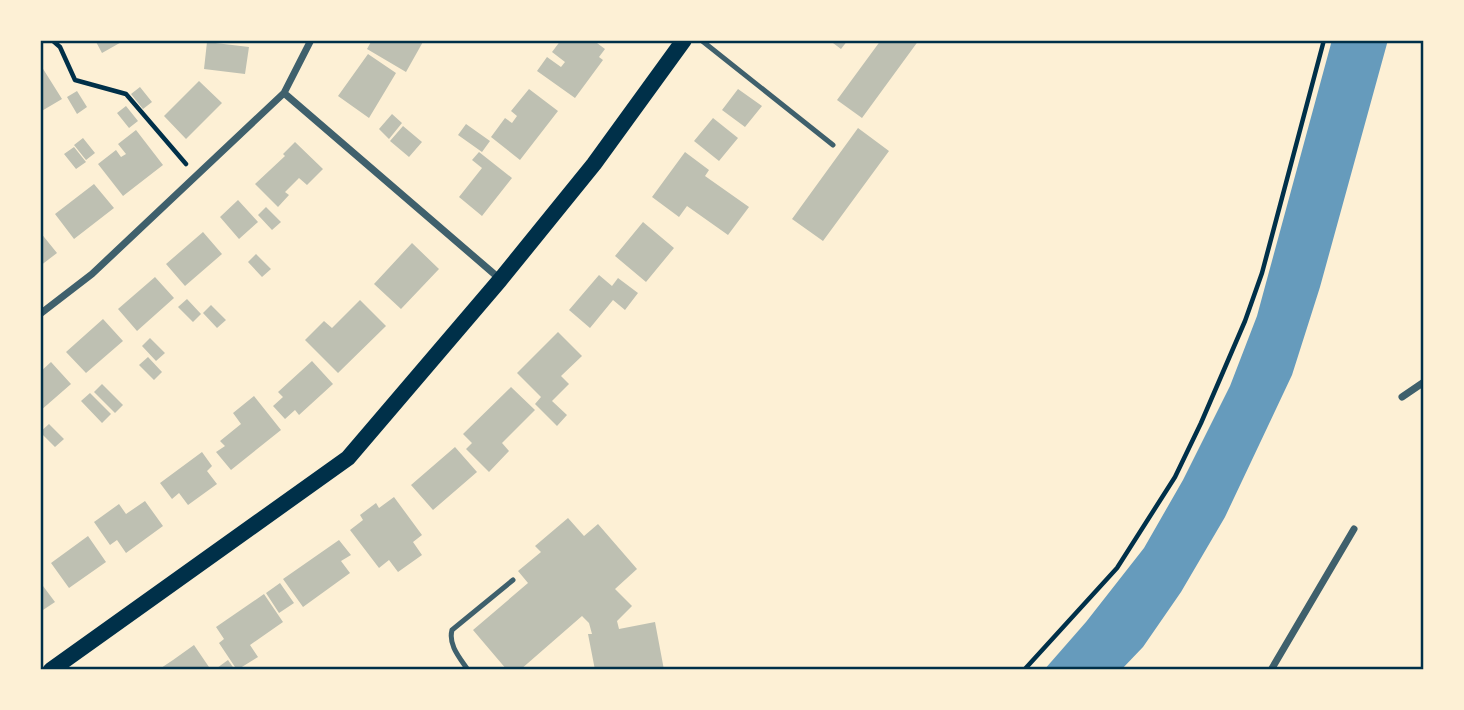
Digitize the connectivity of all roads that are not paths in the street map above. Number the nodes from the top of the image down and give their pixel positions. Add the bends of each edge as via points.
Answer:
1 (311, 40) edge
2 (684, 40) edge
3 (701, 40) edge
4 (284, 93) junction
5 (833, 145) dead end
6 (500, 280) junction
7 (40, 314) edge
8 (1424, 382) edge
9 (1402, 397) dead end
10 (1354, 529) dead end
11 (513, 580) dead end
12 (51, 670) edge
13 (468, 670) edge
14 (1271, 670) edge

1 - 4 street
2 - 6 main road via 594,164
3 - 5 lane
4 - 6 street
4 - 7 street via 92,274
6 - 12 main road via 348,458
8 - 9 street
10 - 14 street
11 - 13 lane via 452,630 453,646

